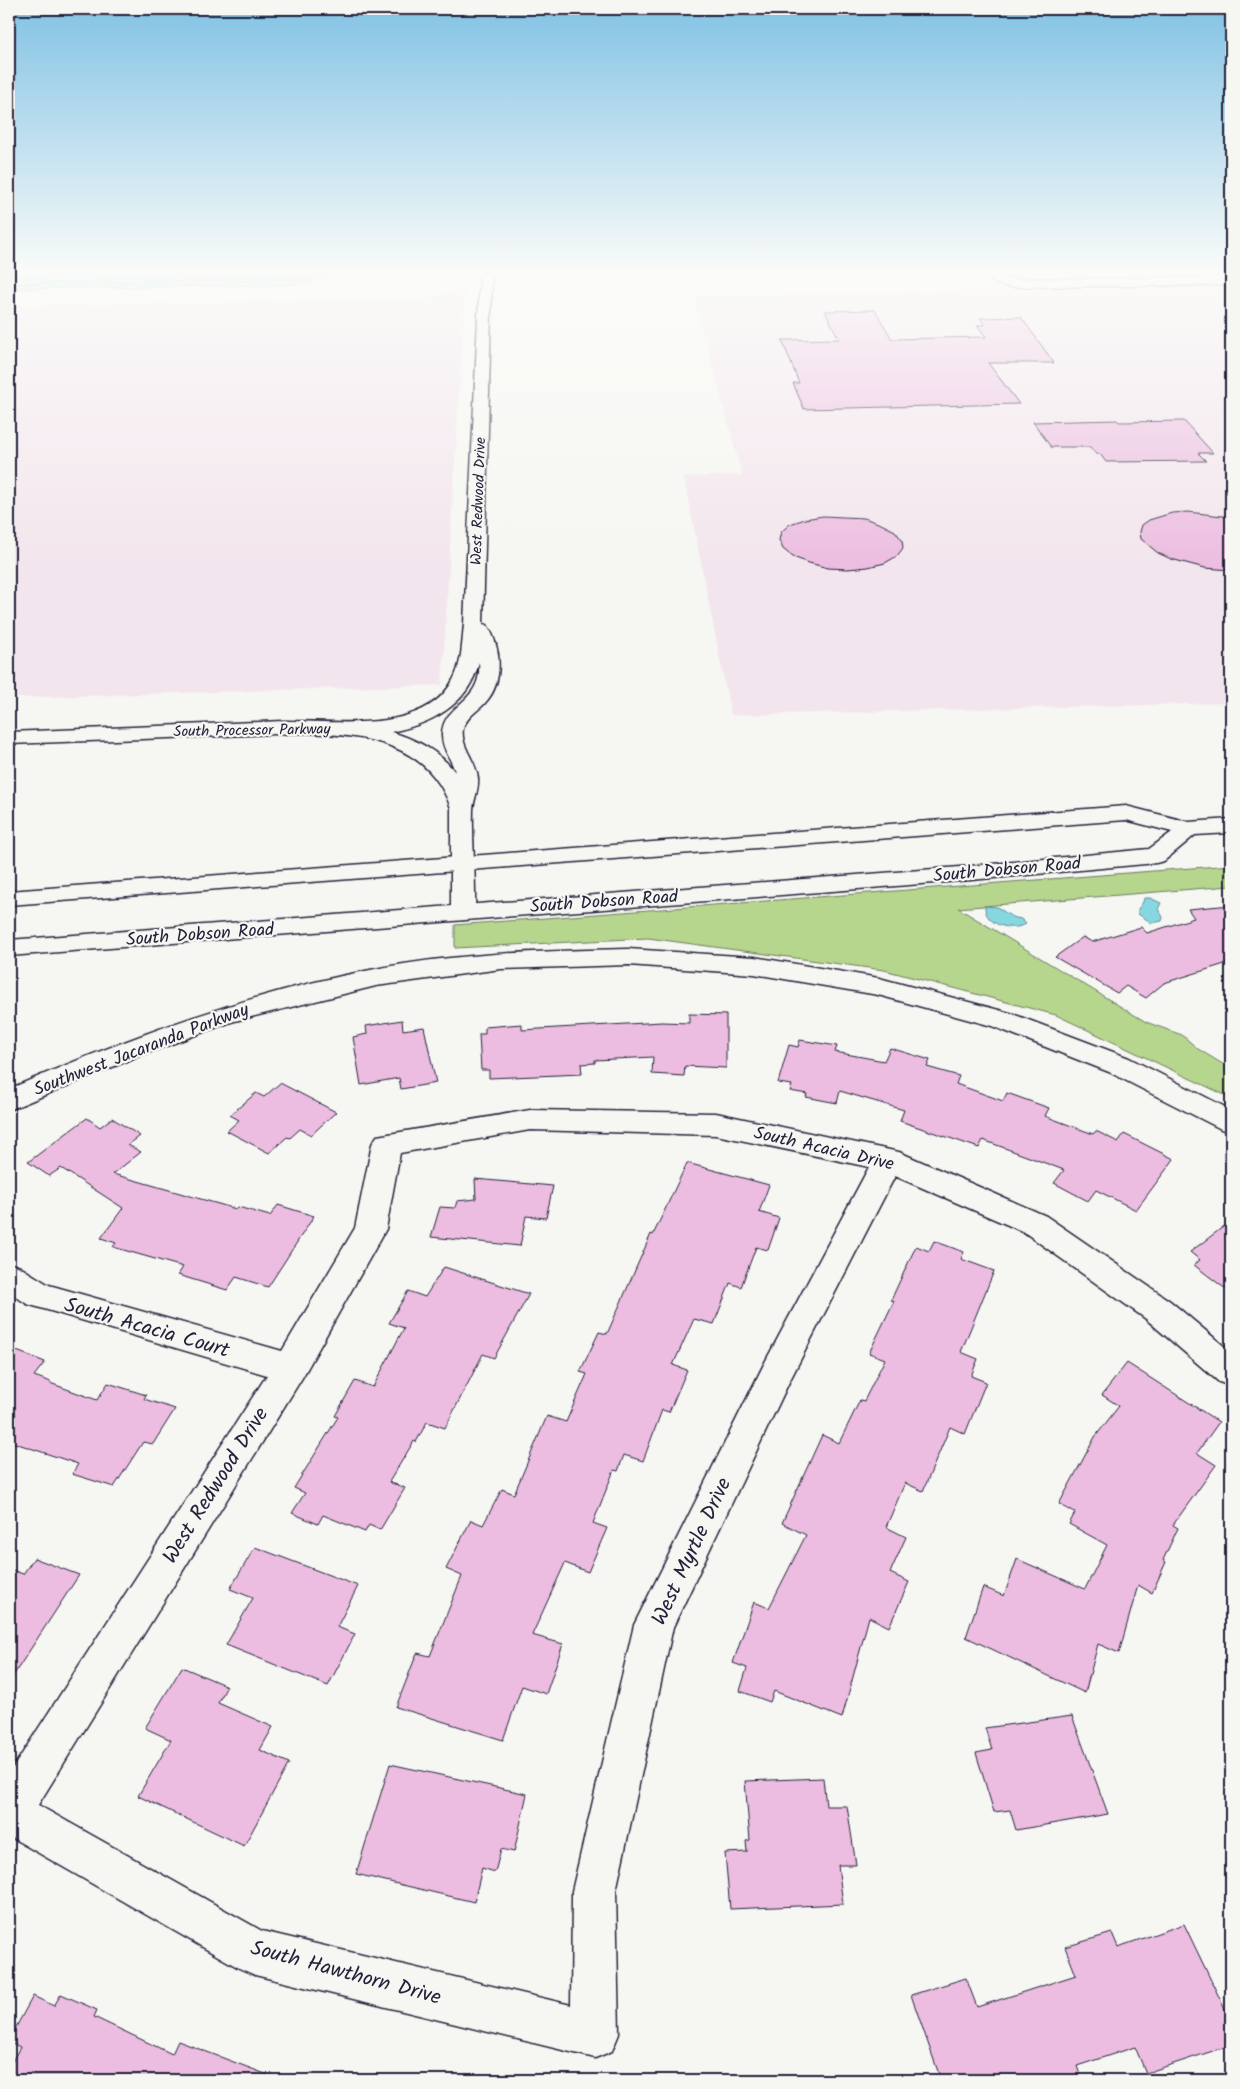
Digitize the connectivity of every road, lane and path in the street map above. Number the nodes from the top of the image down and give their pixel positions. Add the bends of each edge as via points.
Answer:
1 (483, 371) edge
2 (474, 609) junction
3 (352, 730) junction
4 (9, 738) edge
5 (462, 808) junction
6 (1231, 826) edge
7 (1189, 829) junction
8 (464, 864) junction
9 (9, 898) edge
10 (463, 912) junction
11 (9, 948) edge
12 (9, 1100) edge
13 (1231, 1122) edge
14 (387, 1144) joint
15 (888, 1160) junction
16 (9, 1276) edge
17 (290, 1368) junction
18 (1231, 1372) edge
19 (9, 1812) edge
20 (595, 2034) joint

1 - 2 street, West Redwood Drive
2 - 3 street, West Redwood Drive via 466,674 448,700 432,712 408,722
2 - 5 street, West Redwood Drive via 487,659 488,684 478,700 453,724 452,742 466,769 468,782
3 - 4 street, South Processor Parkway via 301,727
3 - 5 street, South Processor Parkway via 398,741 427,757 445,772
5 - 8 street, West Redwood Drive
6 - 7 street
7 - 8 street via 1126,812
7 - 10 street, South Dobson Road via 1156,856
8 - 9 street
8 - 10 street, West Redwood Drive
10 - 11 street, South Dobson Road
12 - 13 street, Southwest Jacaranda Parkway via 193,1026 310,991 413,971 520,959 651,958 720,962 847,979 970,1011 1092,1054 1164,1086
14 - 15 street, South Acacia Drive via 530,1120 716,1124
14 - 17 street, West Redwood Drive via 370,1230
15 - 18 street, South Acacia Drive via 1035,1224 1158,1310
15 - 20 street, West Myrtle Drive via 776,1374 654,1625 594,1891
16 - 17 street, South Acacia Court via 39,1295
17 - 19 street, West Redwood Drive
19 - 20 street, South Hawthorn Drive via 255,1952

